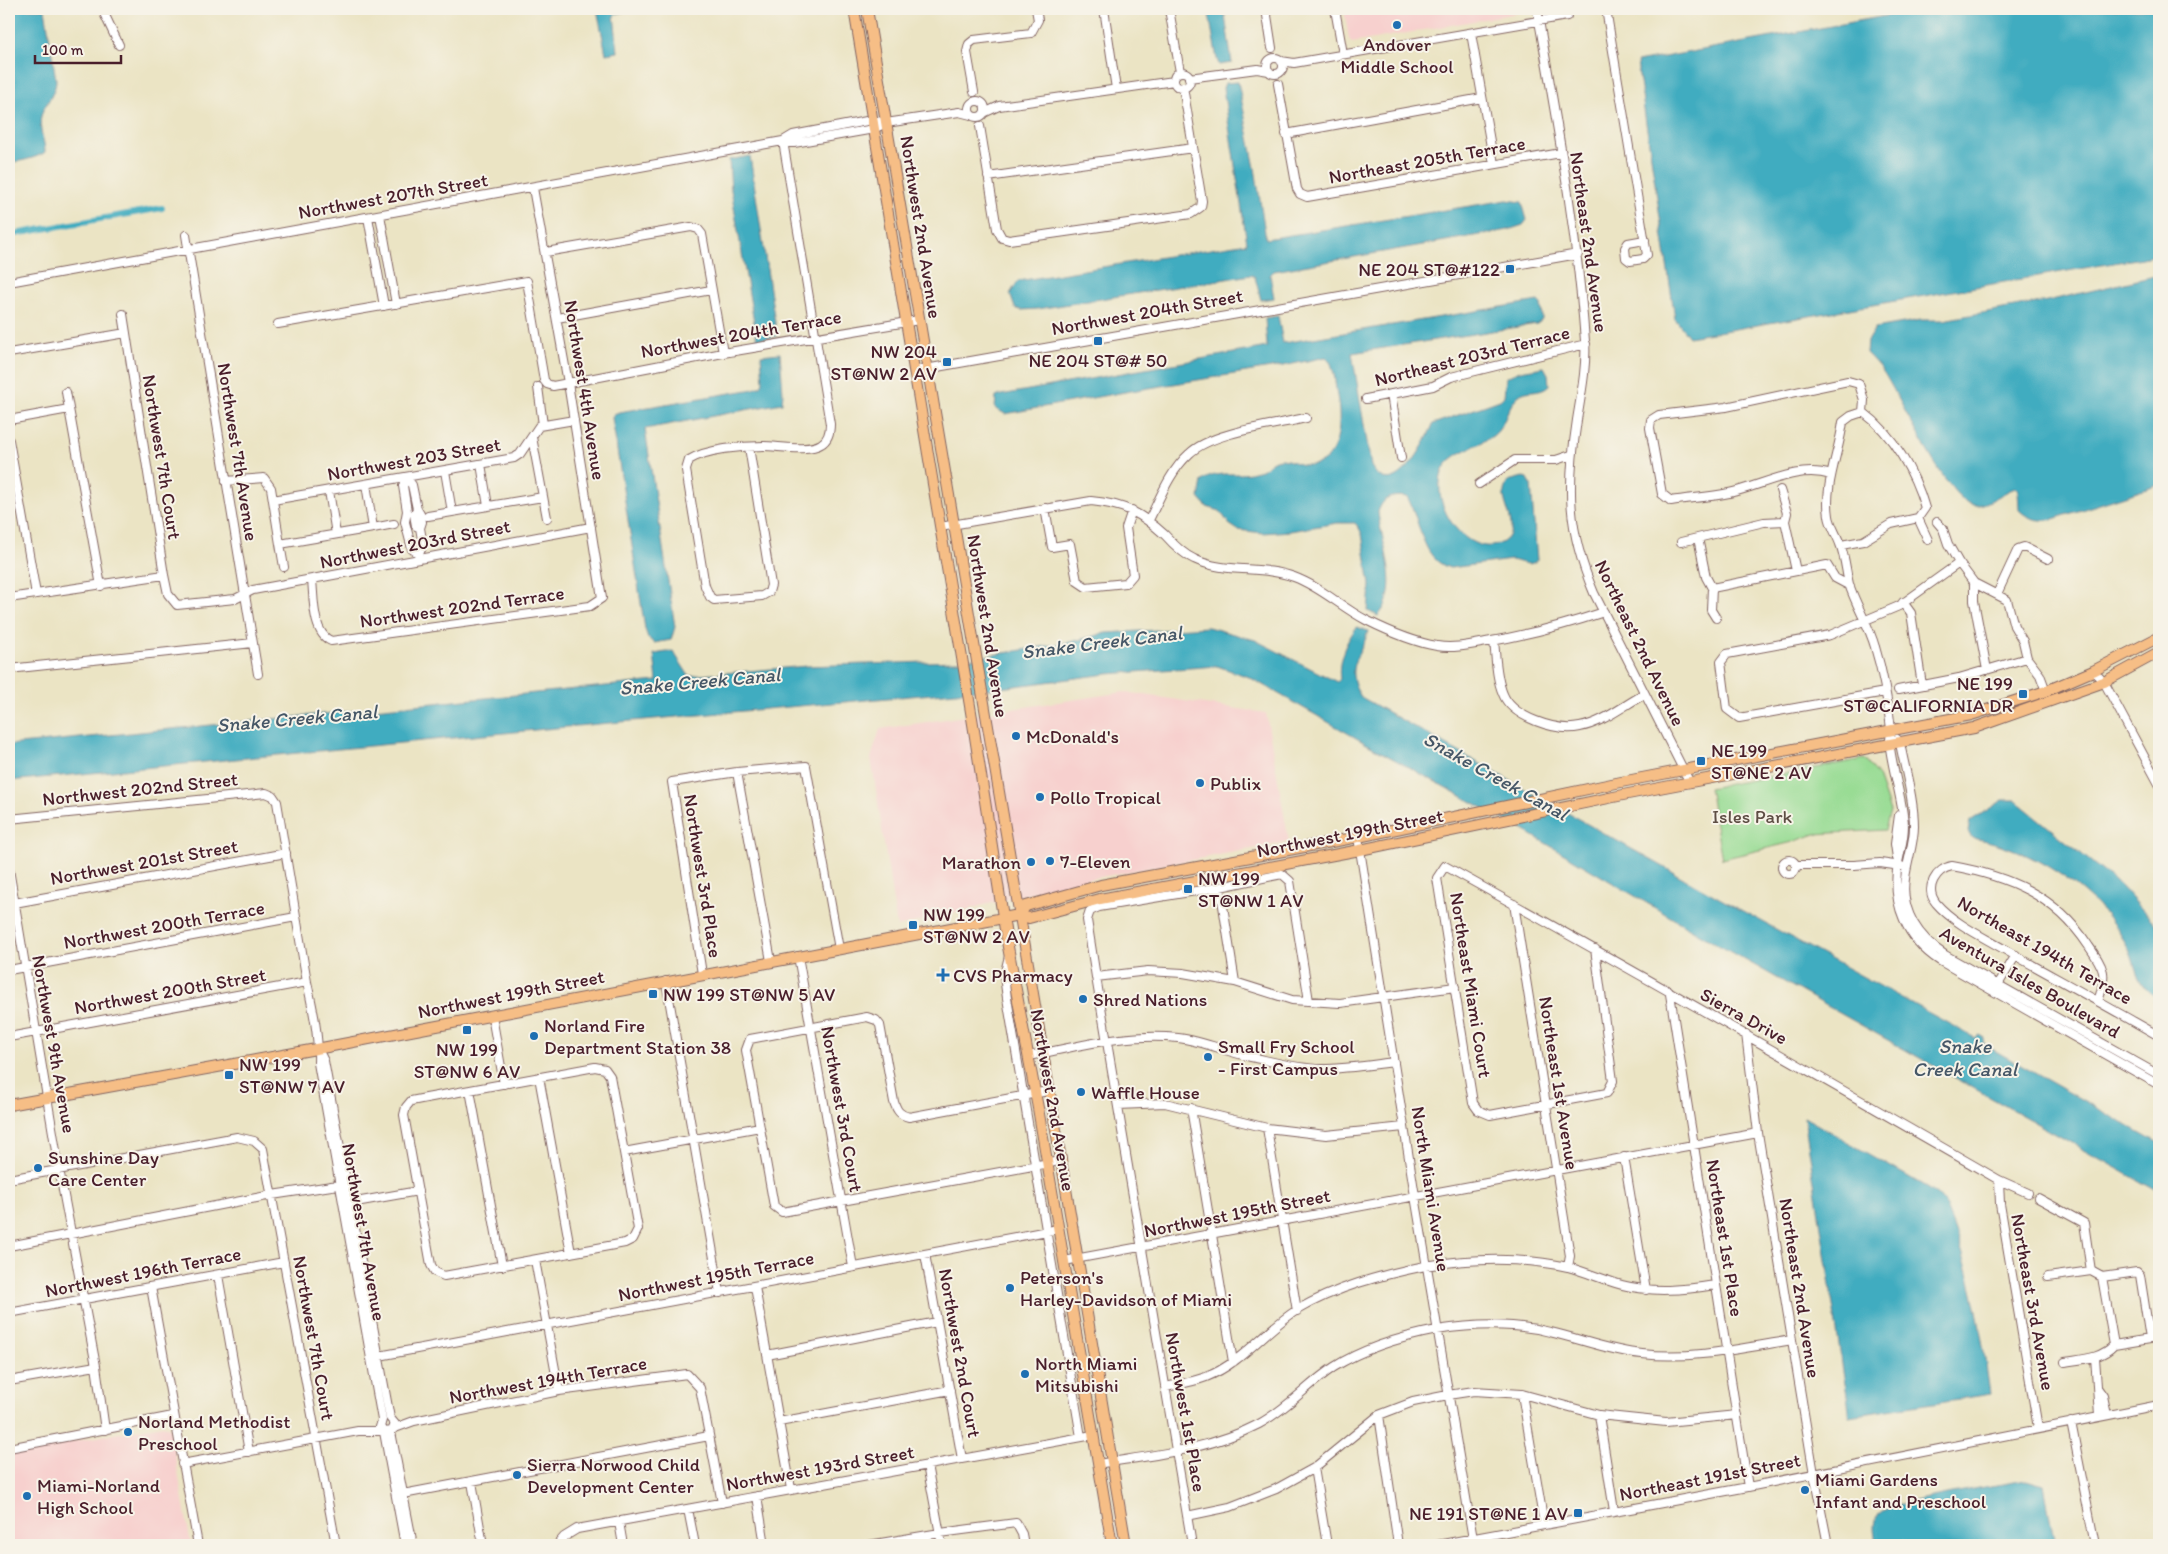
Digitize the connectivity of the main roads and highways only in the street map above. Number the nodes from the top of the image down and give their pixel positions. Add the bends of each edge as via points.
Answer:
1 (854, 9) edge
2 (867, 9) edge
3 (2159, 636) edge
4 (2159, 652) edge
5 (1019, 915) junction
6 (1003, 918) junction
7 (9, 1105) edge
8 (1112, 1545) edge
9 (1126, 1545) edge

1 - 6 main road, Northwest 2nd Avenue
2 - 5 main road, Northwest 2nd Avenue
3 - 5 main road, Northwest 199th Street via 2093,671 2046,691 1971,715 1101,885 1026,906
4 - 5 main road, Northwest 199th Street via 2104,682 1974,728 1100,899 1028,918
5 - 6 main road, Northwest 199th Street
5 - 9 main road, Northwest 2nd Avenue
6 - 7 main road, Northwest 199th Street
6 - 8 main road, Northwest 2nd Avenue

